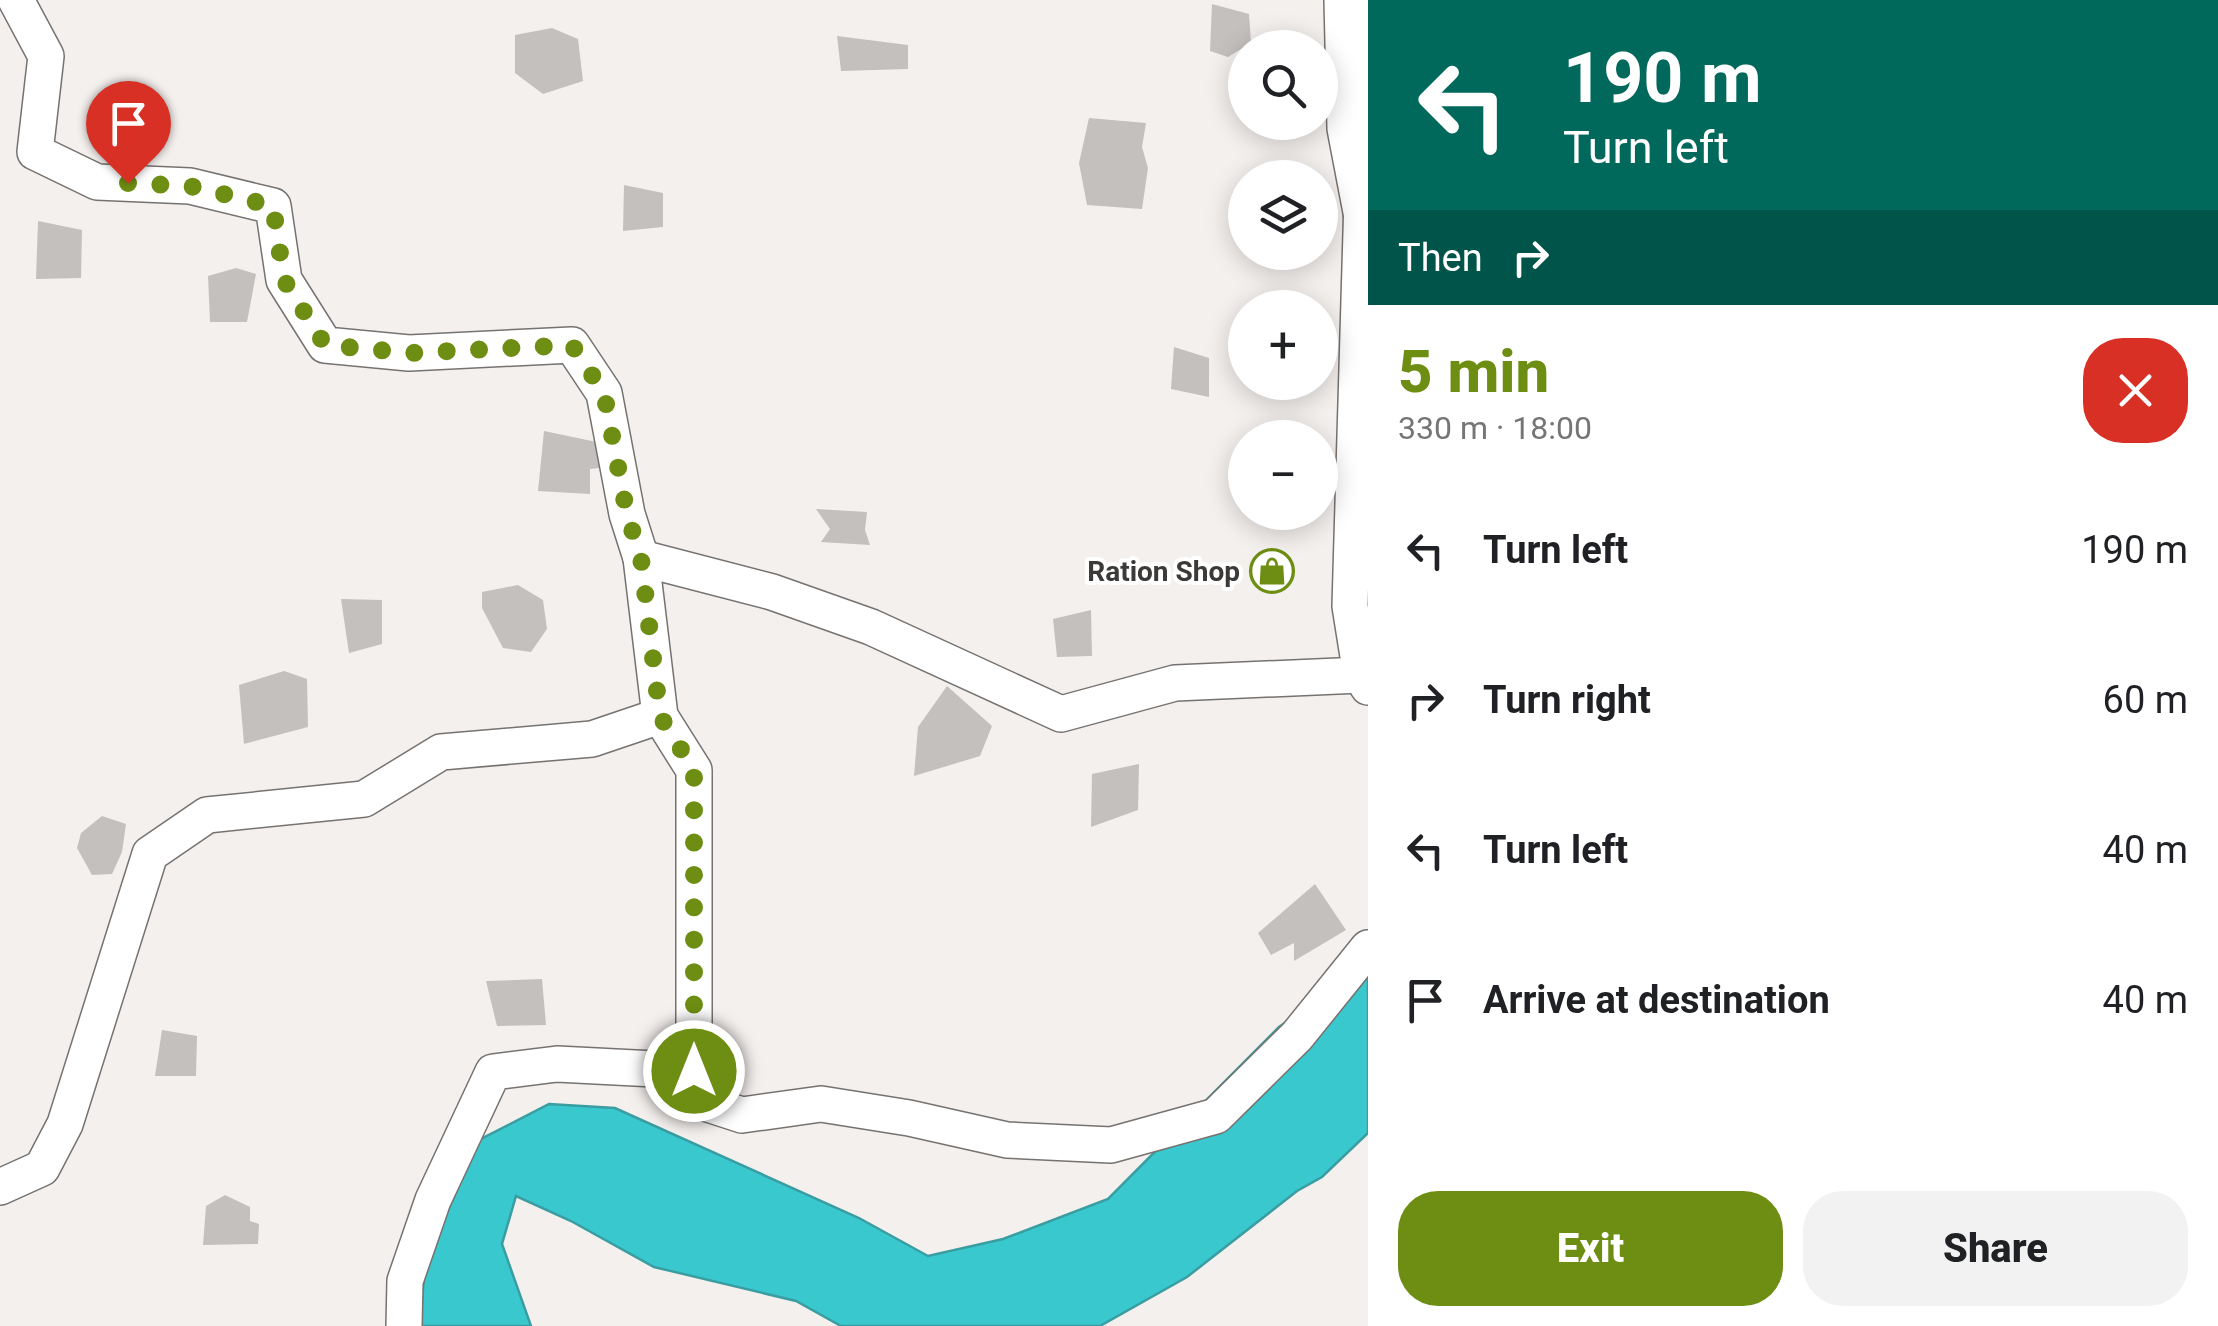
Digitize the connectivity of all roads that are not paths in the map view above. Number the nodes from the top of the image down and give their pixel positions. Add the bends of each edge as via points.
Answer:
1 (16, 0) edge
2 (1346, 0) edge
3 (1365, 209) edge
4 (641, 558) junction
5 (1364, 681) edge
6 (660, 716) junction
7 (1368, 948) edge
8 (694, 1071) junction
9 (0, 1187) edge
10 (404, 1326) edge

1 - 4 street via 46,56 35,152 97,182 190,186 273,206 284,280 325,345 410,353 572,345 604,393
2 - 3 main road via 1350,128
3 - 5 street via 1350,606
4 - 5 street via 772,592 872,628 1061,714 1175,684
4 - 6 street
6 - 8 street via 694,770
6 - 9 street via 592,738 441,752 364,800 206,814 150,854 65,1124 42,1168
7 - 8 street via 1297,1036 1216,1116 1111,1145 1007,1140 821,1104 742,1115 702,1102
8 - 10 street via 557,1064 493,1072 405,1281

